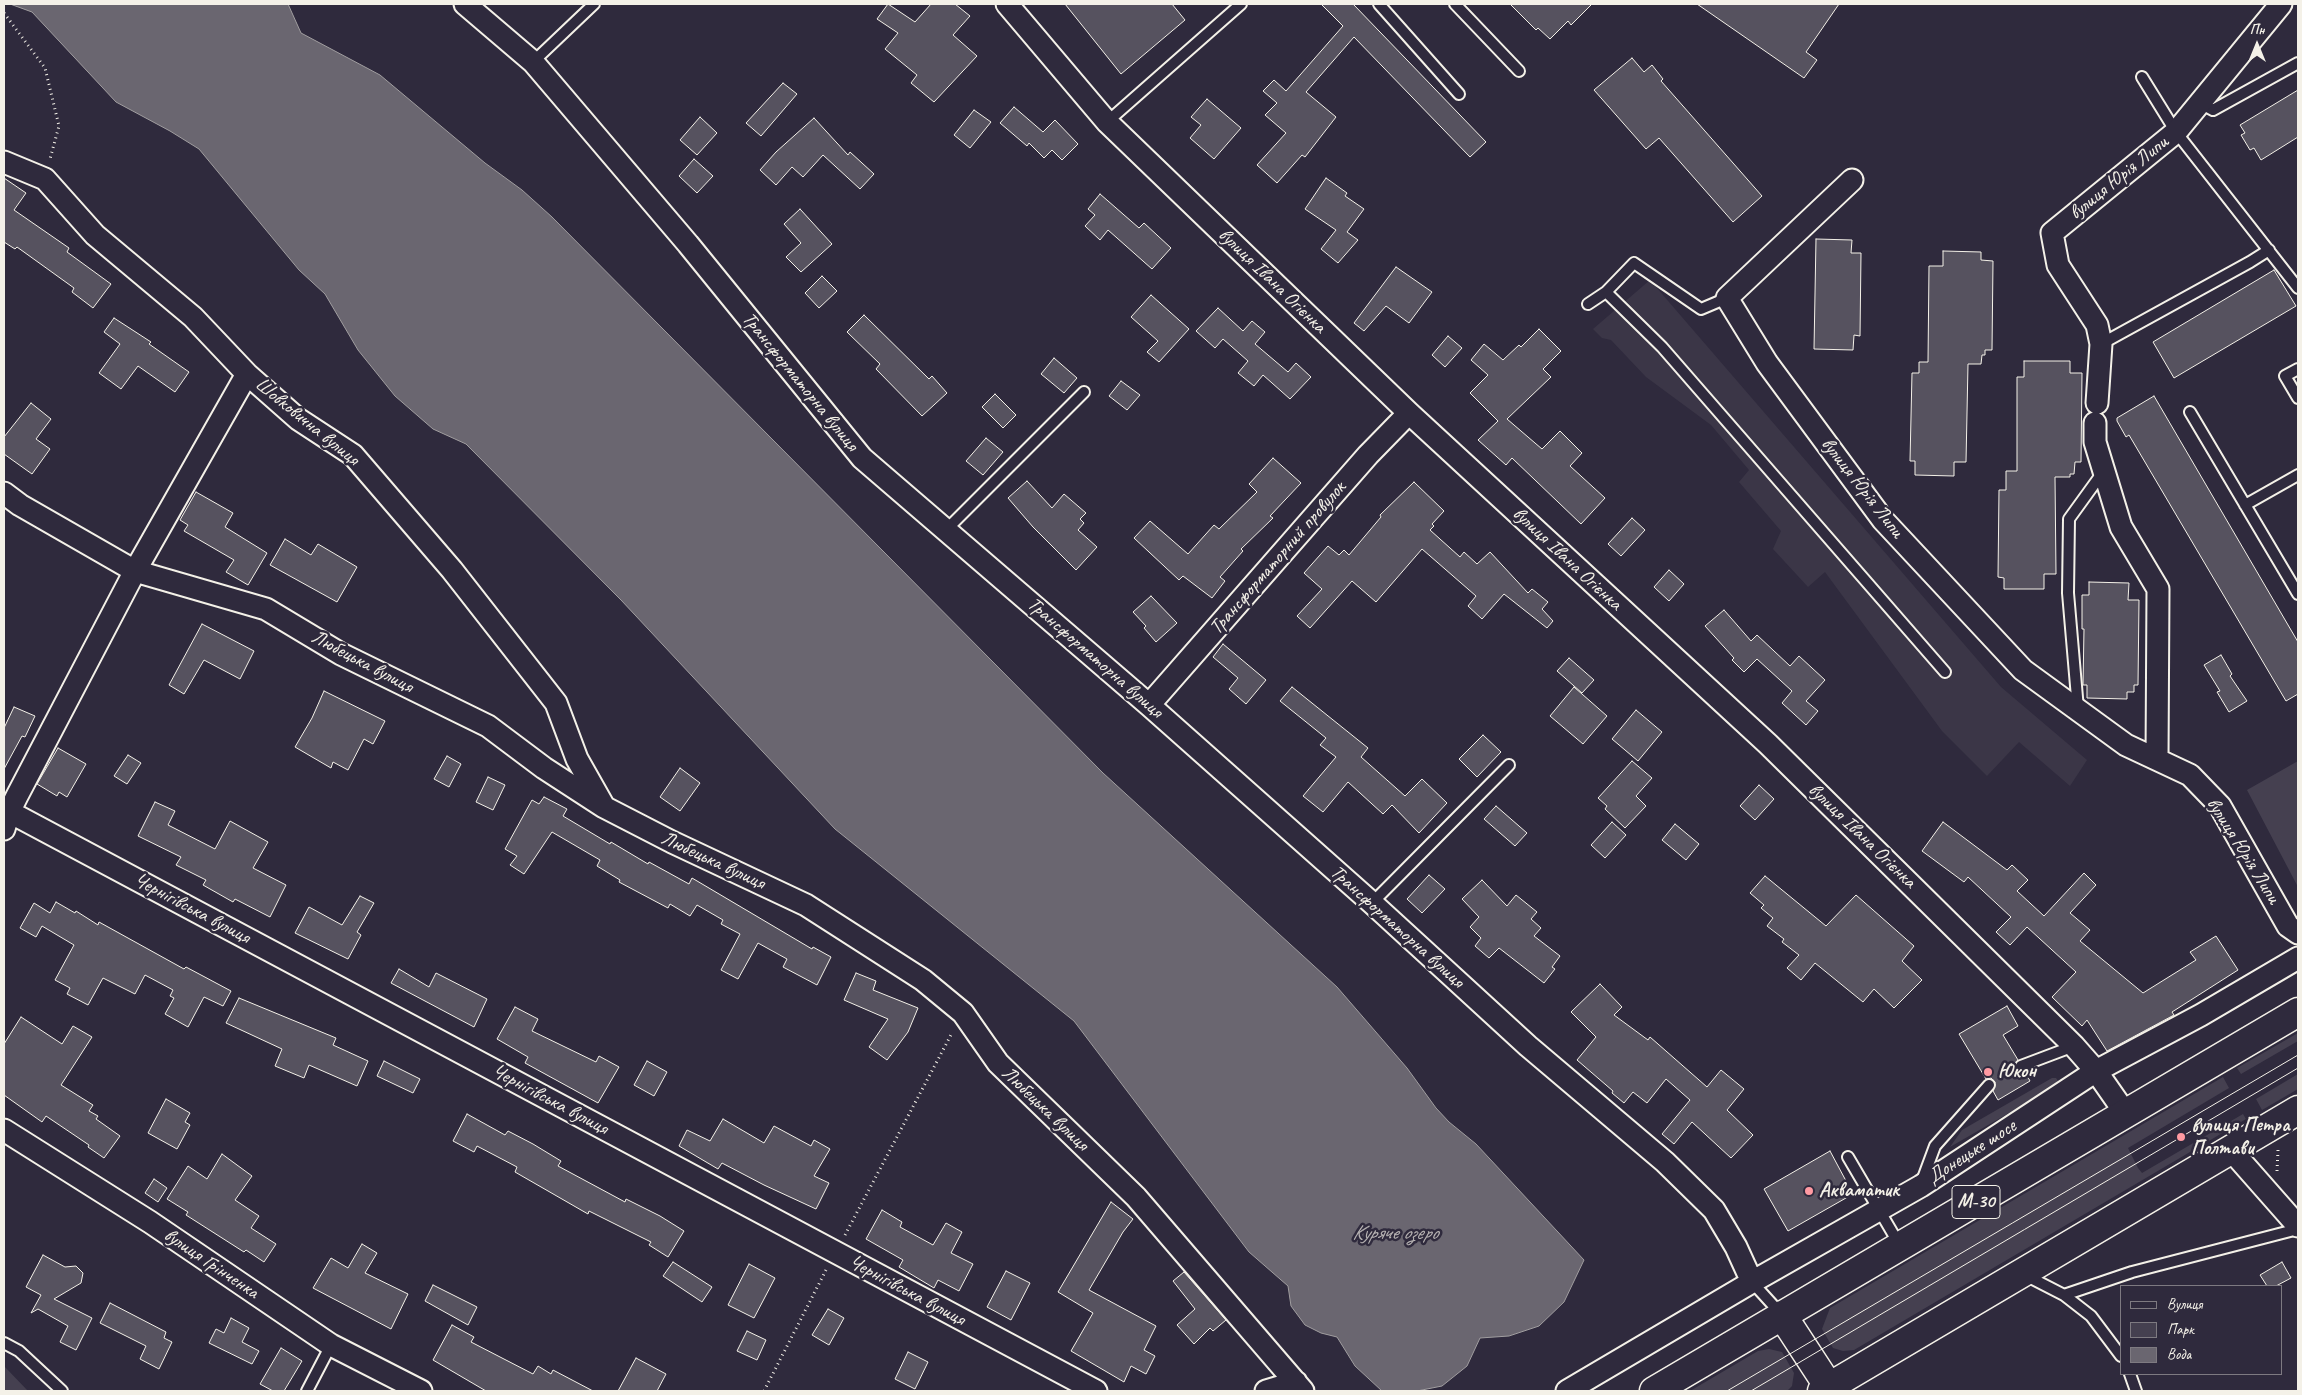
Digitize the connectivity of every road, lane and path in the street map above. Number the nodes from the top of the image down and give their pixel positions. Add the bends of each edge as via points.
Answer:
1 (465, 4) edge
2 (594, 4) edge
3 (1008, 4) edge
4 (1241, 4) edge
5 (1379, 4) edge
6 (1455, 4) edge
7 (2280, 4) edge
8 (4, 13) edge
9 (533, 62) junction
10 (2298, 63) edge
11 (1519, 71) dead end
12 (2142, 77) dead end
13 (1459, 94) dead end
14 (2200, 104) junction
15 (1107, 122) junction
16 (2176, 132) junction
17 (4, 162) edge
18 (45, 179) junction
19 (1852, 180) dead end
20 (2269, 250) junction
21 (2298, 288) edge
22 (1606, 292) junction
23 (1727, 298) junction
24 (1588, 304) dead end
25 (2101, 344) junction
26 (2298, 369) edge
27 (247, 374) junction
28 (1084, 392) dead end
29 (2298, 398) edge
30 (2190, 412) dead end
31 (1409, 413) junction
32 (2104, 471) junction
33 (2298, 475) edge
34 (4, 493) edge
35 (2245, 505) junction
36 (946, 530) junction
37 (135, 571) junction
38 (2298, 594) edge
39 (1945, 672) dead end
40 (1150, 705) junction
41 (2079, 712) junction
42 (2157, 759) junction
43 (1510, 764) dead end
44 (604, 807) junction
45 (5, 817) edge
46 (1372, 903) junction
47 (2298, 932) edge
48 (2298, 958) edge
49 (2298, 1012) edge
50 (962, 1013) junction
51 (2074, 1046) junction
52 (2021, 1066) dead end
53 (2096, 1071) junction
54 (1989, 1085) dead end
55 (2298, 1110) edge
56 (2126, 1114) junction
57 (4, 1130) edge
58 (2231, 1150) junction
59 (1848, 1157) dead end
60 (1921, 1186) junction
61 (1879, 1210) junction
62 (2298, 1227) edge
63 (1901, 1247) junction
64 (835, 1253) junction
65 (2021, 1274) junction
66 (1752, 1282) junction
67 (2064, 1295) junction
68 (1782, 1315) junction
69 (4, 1343) edge
70 (331, 1345) junction
71 (2120, 1355) edge
72 (2130, 1375) edge
73 (1299, 1387) edge
74 (1825, 1389) edge
75 (62, 1391) edge
76 (307, 1391) edge
77 (421, 1391) edge
78 (764, 1391) edge
79 (1096, 1391) edge
80 (1266, 1391) edge
81 (1567, 1391) edge
82 (1654, 1391) edge
83 (2136, 1391) edge

1 - 9 street, Трансформаторна вулиця
2 - 9 lane
3 - 15 street, вулиця Івана Огієнка
4 - 15 lane
5 - 13 lane
6 - 11 lane
7 - 14 street, вулиця Юрія Липи
8 - 18 path via 45,68 59,126
9 - 36 street, Трансформаторна вулиця via 688,244 862,458
10 - 14 lane via 2213,110
12 - 16 lane
14 - 16 street, вулиця Юрія Липи
15 - 31 street, вулиця Івана Огієнка
16 - 20 lane
16 - 25 street, вулиця Юрія Липи via 2052,233 2058,265 2097,325
17 - 18 street, Шовковична вулиця
18 - 27 street, Шовковична вулиця via 95,235 193,317
19 - 23 street
20 - 21 lane
20 - 25 lane
22 - 23 lane via 1634,263 1701,309
22 - 24 lane
22 - 39 lane via 1662,347
23 - 41 street, вулиця Юрія Липи via 1767,363 1883,520 2023,670
25 - 32 street, вулиця Юрія Липи via 2095,442
26 - 29 lane via 2285,376
27 - 37 street
27 - 44 street, Шовковична вулиця via 298,418 353,455 452,570 556,703 577,759
28 - 36 lane
30 - 35 lane
31 - 40 street, Трансформаторний провулок via 1368,455
31 - 51 street, вулиця Івана Огієнка via 1768,744
32 - 41 lane via 2069,519 2068,593
32 - 42 street, вулиця Юрія Липи via 2121,527 2158,589
33 - 35 lane
34 - 37 street, Любецька вулиця
35 - 38 lane
36 - 40 street, Трансформаторна вулиця
37 - 44 street, Любецька вулиця via 266,609 342,654 488,726
37 - 45 street
40 - 46 street, Трансформаторна вулиця
41 - 42 street, вулиця Юрія Липи via 2126,745
42 - 47 street, вулиця Юрія Липи via 2190,775 2220,806 2288,926
43 - 46 lane
44 - 50 street, Любецька вулиця via 806,905 923,980
45 - 64 street, Чернігівська вулиця
46 - 66 street, Трансформаторна вулиця via 1528,1046 1672,1168 1714,1210
48 - 53 street, Донецьке шосе
49 - 56 highway, М-30
50 - 64 path
50 - 73 street, Любецька вулиця via 998,1063 1136,1197
51 - 52 lane
51 - 53 street, вулиця Івана Огієнка
53 - 56 street, вулиця Івана Огієнка
53 - 60 street, Донецьке шосе
54 - 60 lane via 1935,1146
55 - 58 highway
56 - 63 highway, М-30
57 - 70 street, вулиця Грінченка via 150,1222
58 - 62 street
58 - 65 highway
59 - 61 lane
60 - 61 street, Донецьке шосе
61 - 63 lane
61 - 66 street, Донецьке шосе
62 - 67 lane via 2132,1272
63 - 68 highway, М-30
64 - 78 path
64 - 79 street, Чернігівська вулиця
65 - 67 lane
65 - 74 highway
66 - 68 lane
66 - 81 street, Донецьке шосе
67 - 71 lane via 2091,1316
68 - 74 highway
68 - 82 highway, М-30
69 - 75 lane via 19,1351
70 - 76 lane
70 - 77 street, вулиця Грінченка
72 - 83 lane
73 - 80 street

